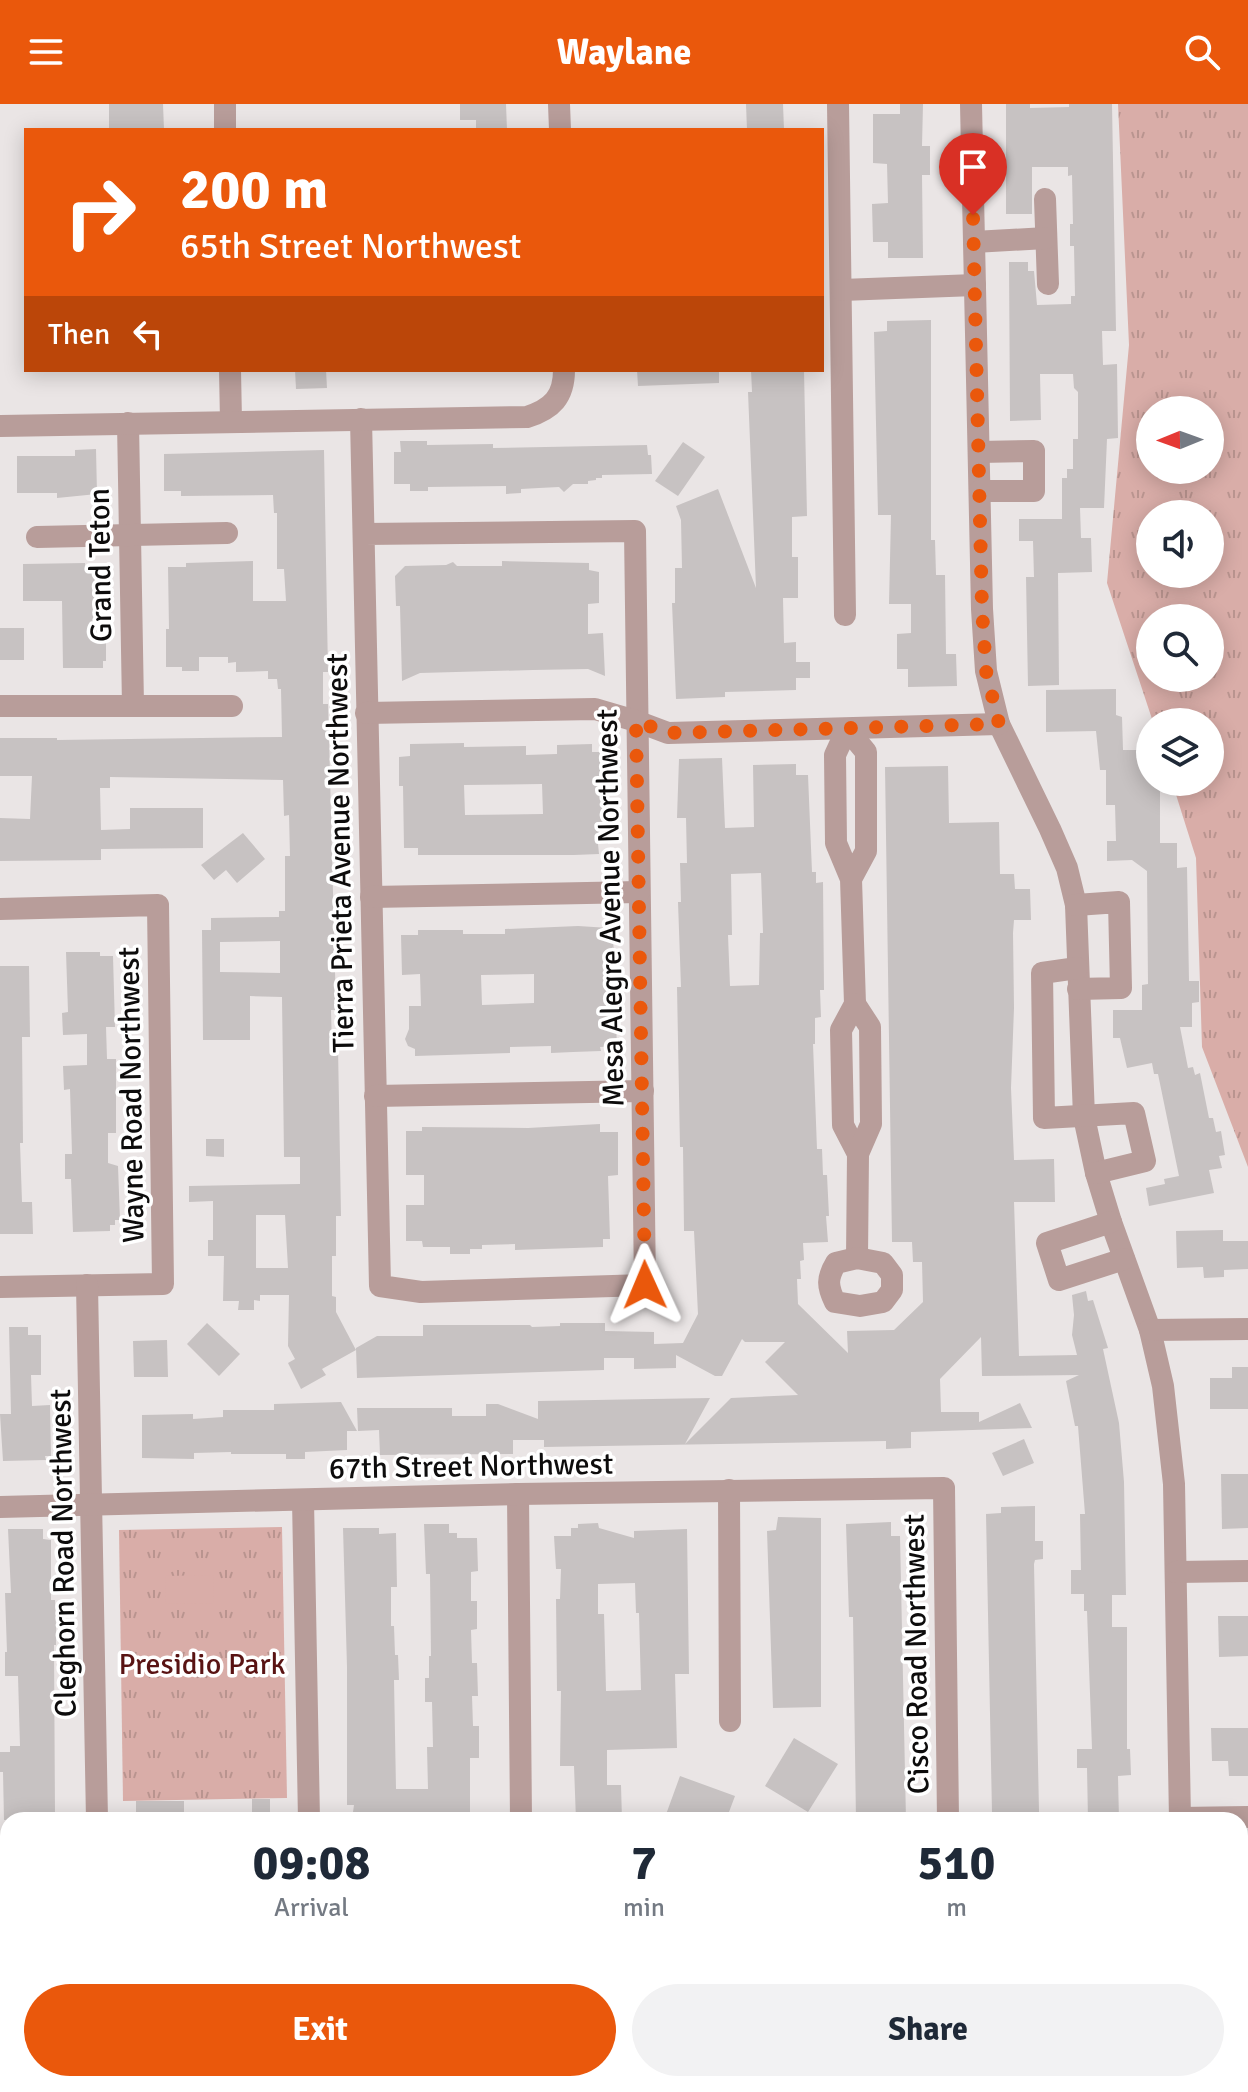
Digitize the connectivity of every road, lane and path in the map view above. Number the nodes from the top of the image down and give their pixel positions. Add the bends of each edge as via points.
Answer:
1 (225, 104) edge
2 (559, 104) edge
3 (838, 104) edge
4 (971, 104) edge
5 (225, 128) edge
6 (560, 128) edge
7 (1045, 199) dead end
8 (1046, 238) junction
9 (974, 242) junction
10 (1048, 284) dead end
11 (975, 285) junction
12 (842, 290) junction
13 (230, 372) edge
14 (564, 372) edge
15 (361, 419) junction
16 (231, 421) junction
17 (128, 423) junction
18 (0, 426) edge
19 (979, 452) junction
20 (980, 491) junction
21 (227, 533) dead end
22 (364, 534) junction
23 (129, 535) junction
24 (37, 537) dead end
25 (845, 615) dead end
26 (133, 705) junction
27 (0, 706) edge
28 (232, 706) dead end
29 (366, 713) junction
30 (636, 721) junction
31 (999, 724) junction
32 (847, 729) junction
33 (851, 879) junction
34 (639, 892) junction
35 (371, 897) junction
36 (1076, 905) junction
37 (0, 909) edge
38 (1078, 978) junction
39 (643, 1091) junction
40 (375, 1096) junction
41 (1084, 1117) junction
42 (1096, 1173) junction
43 (1111, 1222) junction
44 (857, 1258) dead end
45 (1124, 1259) junction
46 (87, 1285) junction
47 (380, 1286) joint
48 (0, 1287) edge
49 (1248, 1329) edge
50 (1150, 1330) junction
51 (944, 1488) joint
52 (729, 1490) junction
53 (518, 1494) junction
54 (303, 1500) junction
55 (93, 1504) junction
56 (0, 1507) edge
57 (1248, 1571) edge
58 (1176, 1572) junction
59 (730, 1721) dead end
60 (97, 1812) edge
61 (309, 1812) edge
62 (521, 1812) edge
63 (948, 1812) edge
64 (1180, 1812) edge

1 - 5 street
2 - 6 street
3 - 12 street
4 - 9 street
7 - 8 street
8 - 9 street
8 - 10 street
9 - 11 street
11 - 12 street
11 - 19 street
12 - 25 street
13 - 16 street
14 - 15 street via 556,402 527,417
15 - 16 street
15 - 22 street, Tierra Prieta Avenue Northwest
16 - 17 street
17 - 18 street
17 - 23 street, Grand Teton
19 - 20 street
19 - 20 street via 1034,451 1034,491
20 - 31 street via 986,671
21 - 23 street
22 - 29 street, Tierra Prieta Avenue Northwest
22 - 30 street, Mesa Alegre Avenue Northwest via 635,531
23 - 24 street
23 - 26 street, Grand Teton
26 - 27 street
26 - 28 street
29 - 30 street via 595,709
29 - 35 street, Tierra Prieta Avenue Northwest
30 - 32 street via 668,733
30 - 34 street, Mesa Alegre Avenue Northwest
31 - 32 street
31 - 36 street via 1056,842
32 - 33 street via 835,755 836,843
32 - 33 street via 866,752 866,851
33 - 44 street via 855,1004 841,1030 843,1125 858,1154
34 - 35 street
34 - 39 street, Mesa Alegre Avenue Northwest
35 - 40 street, Tierra Prieta Avenue Northwest
36 - 38 street
36 - 38 street via 1119,902 1121,988
37 - 46 street, Wayne Road Northwest via 158,905 163,1284
38 - 41 street
38 - 41 street via 1042,973 1044,1118
39 - 40 street
39 - 47 street, Mesa Alegre Avenue Northwest via 645,1285 421,1292
40 - 47 street, Tierra Prieta Avenue Northwest
41 - 42 street
41 - 42 street via 1134,1113 1145,1161
42 - 43 street
43 - 45 street
43 - 45 street via 1047,1243 1059,1280
45 - 50 street
46 - 48 street
46 - 55 street, Cleghorn Road Northwest
49 - 50 street
50 - 58 street via 1171,1442
51 - 52 street, 67th Street Northwest
51 - 63 street, Cisco Road Northwest
52 - 53 street, 67th Street Northwest
52 - 59 street
53 - 54 street, 67th Street Northwest
53 - 62 street
54 - 55 street, 67th Street Northwest
54 - 61 street
55 - 56 street, 67th Street Northwest
55 - 60 street, Cleghorn Road Northwest
57 - 58 street
58 - 64 street

